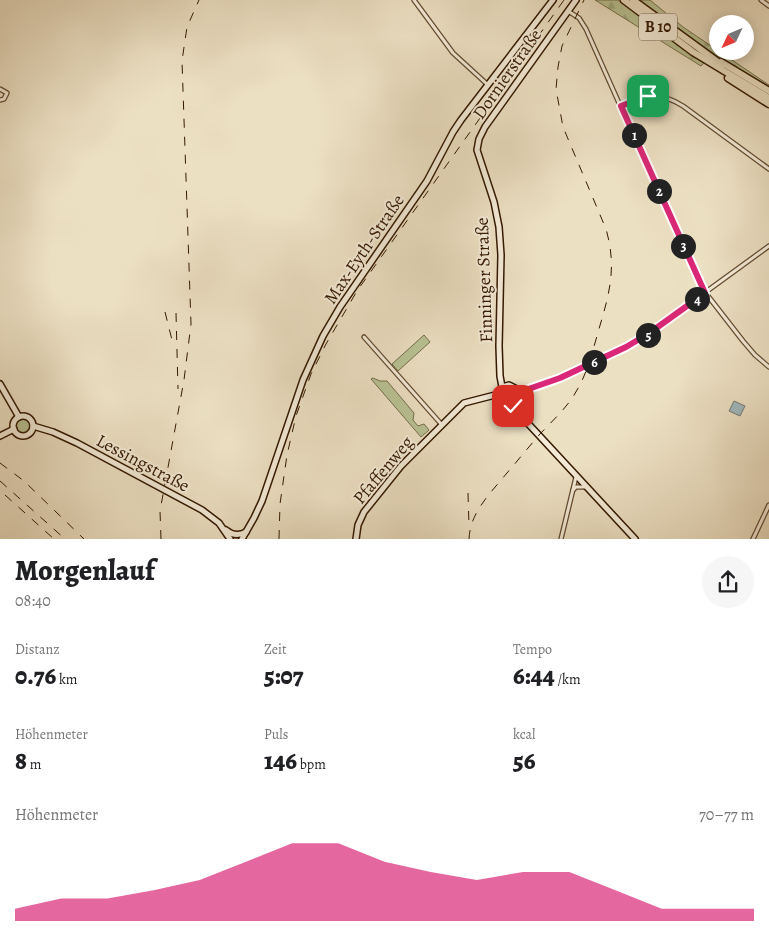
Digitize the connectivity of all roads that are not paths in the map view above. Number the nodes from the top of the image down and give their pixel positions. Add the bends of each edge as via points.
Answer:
1 (414, 0) edge
2 (553, 0) edge
3 (576, 0) edge
4 (624, 0) edge
5 (633, 0) edge
6 (761, 0) edge
7 (769, 6) edge
8 (568, 11) junction
9 (693, 52) junction
10 (709, 55) edge
11 (715, 60) edge
12 (717, 60) edge
13 (743, 82) junction
14 (488, 85) junction
15 (0, 89) edge
16 (769, 92) edge
17 (769, 98) edge
18 (0, 100) edge
19 (769, 104) edge
20 (621, 106) junction
21 (479, 139) joint
22 (769, 169) edge
23 (769, 246) edge
24 (705, 293) junction
25 (364, 337) dead end
26 (769, 367) edge
27 (0, 384) edge
28 (504, 386) junction
29 (516, 392) junction
30 (499, 396) junction
31 (510, 402) junction
32 (19, 417) junction
33 (442, 425) junction
34 (33, 426) junction
35 (14, 430) junction
36 (0, 436) edge
37 (576, 476) junction
38 (586, 487) junction
39 (571, 494) junction
40 (769, 505) edge
41 (221, 525) junction
42 (250, 527) junction
43 (230, 539) edge
44 (242, 539) edge
45 (356, 539) edge
46 (561, 539) edge
47 (635, 539) edge
48 (753, 539) edge

1 - 14 street via 453,52
2 - 14 street, Max-Eyth-Straße
3 - 8 street, Dornierstraße
4 - 9 highway, B 10
5 - 10 highway, B 10
6 - 7 street
8 - 20 street via 583,23
8 - 21 street, Dornierstraße
9 - 13 highway, B 10
9 - 19 highway
11 - 13 highway, B 10
12 - 16 highway
13 - 17 highway, B 10
14 - 42 street, Max-Eyth-Straße via 453,132 428,181 323,336 303,380
15 - 18 street via 6,93
20 - 22 street via 648,96 668,98
20 - 24 street
21 - 28 street, Finninger Straße via 478,155 499,227 500,362
23 - 24 street
24 - 26 street via 755,355
24 - 29 street via 626,347 560,378
25 - 33 street
27 - 32 street, Lessingstraße
28 - 29 street via 513,386
28 - 30 street, Finninger Straße
29 - 31 street via 515,399
30 - 31 street via 503,402
30 - 33 street, Pfaffenweg via 464,403
31 - 37 street
32 - 34 street, Lessingstraße via 30,418
32 - 35 street
33 - 45 street, Pfaffenweg via 401,466 369,506 358,525
34 - 35 street via 30,433 24,435
34 - 41 street, Lessingstraße via 92,451 196,507
35 - 36 street
37 - 38 street
37 - 39 street
38 - 39 street via 575,488
38 - 47 street
39 - 46 street
40 - 48 street
41 - 42 street via 238,535
41 - 43 street, Lessingstraße
42 - 44 street, Max-Eyth-Straße

